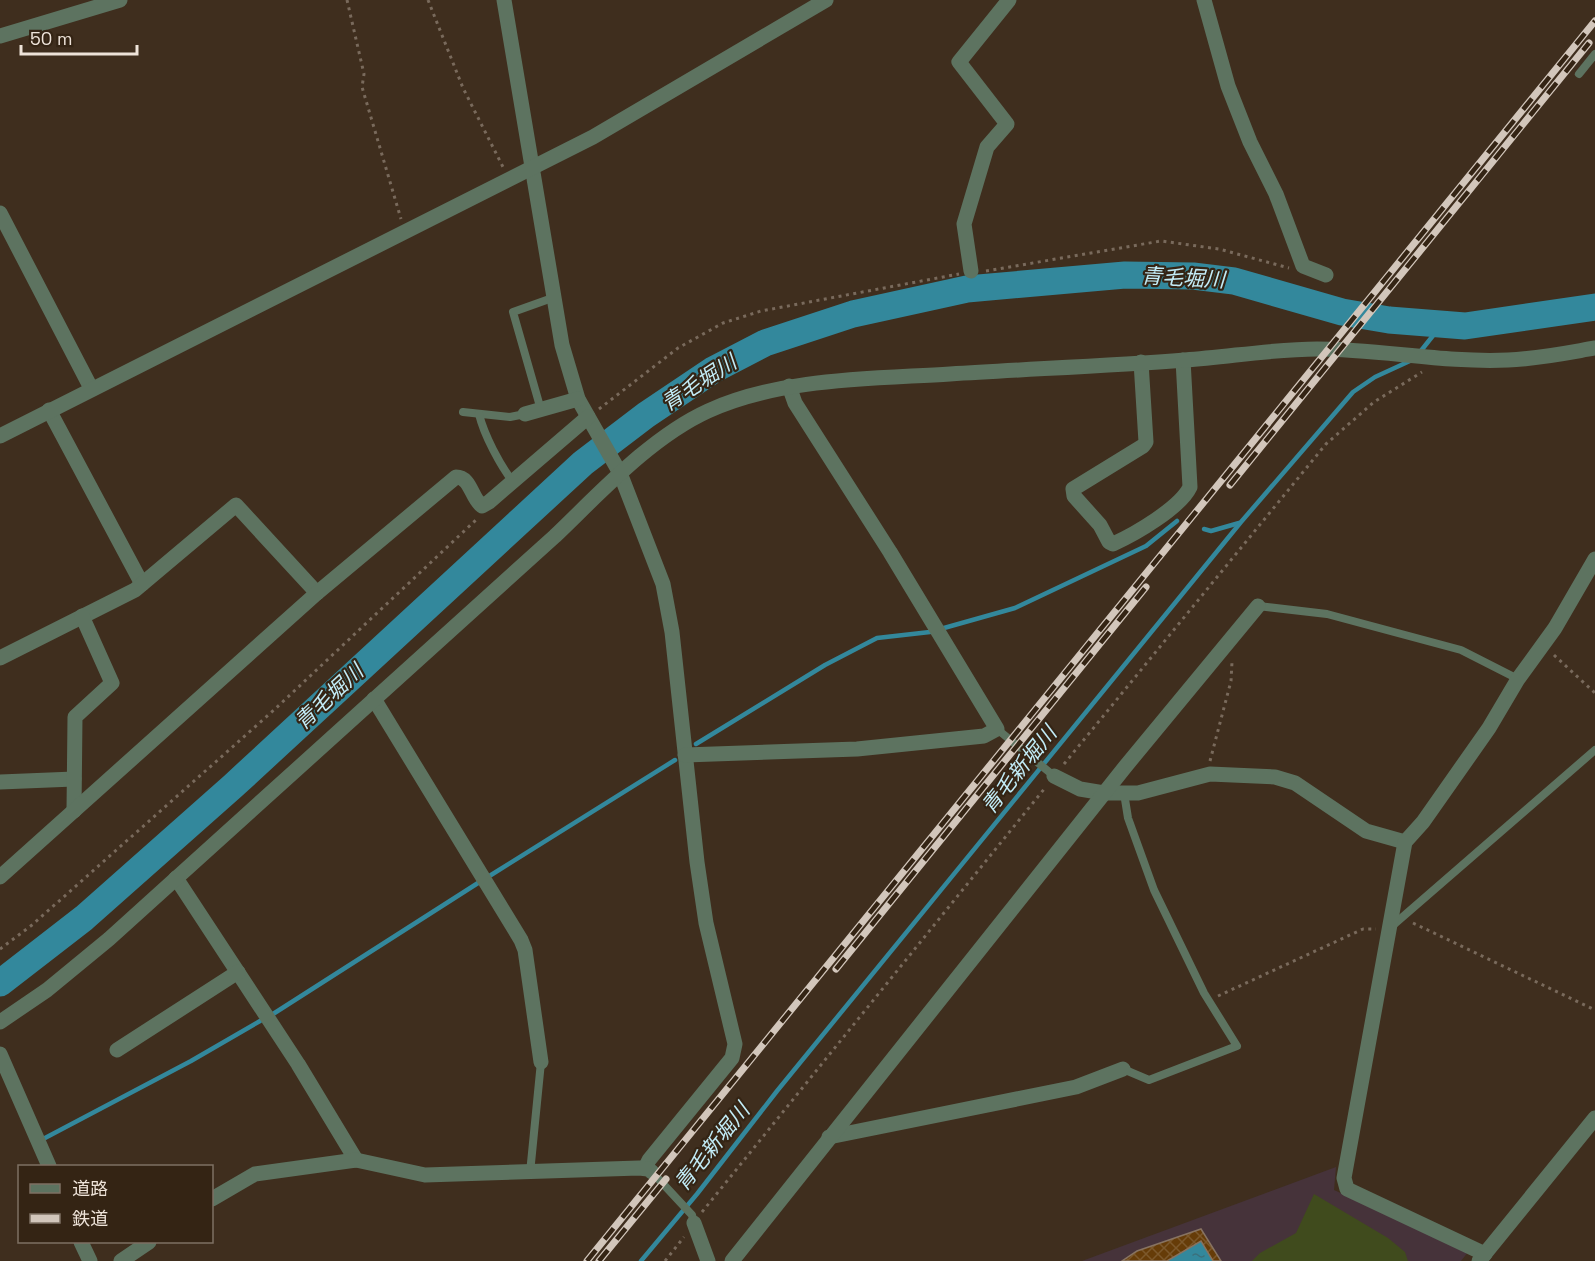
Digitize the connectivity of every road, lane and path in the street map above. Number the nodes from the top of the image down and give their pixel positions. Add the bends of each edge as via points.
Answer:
1 (120, 0) edge
2 (347, 0) edge
3 (428, 0) edge
4 (504, 0) edge
5 (826, 0) edge
6 (1009, 0) edge
7 (1204, 0) edge
8 (0, 36) edge
9 (1595, 54) edge
10 (1579, 74) dead end
11 (533, 168) junction
12 (509, 180) junction
13 (0, 213) edge
14 (405, 232) junction
15 (1303, 266) junction
16 (971, 272) junction
17 (1326, 275) dead end
18 (555, 297) junction
19 (1595, 348) edge
20 (1183, 360) junction
21 (1141, 362) junction
22 (1425, 371) dead end
23 (789, 386) junction
24 (91, 388) junction
25 (578, 399) junction
26 (49, 410) junction
27 (541, 410) junction
28 (463, 412) dead end
29 (479, 414) junction
30 (525, 414) joint
31 (591, 423) junction
32 (0, 436) edge
33 (618, 467) junction
34 (513, 482) junction
35 (482, 506) junction
36 (1595, 560) edge
37 (142, 584) junction
38 (317, 593) junction
39 (1258, 606) joint
40 (82, 616) junction
41 (1230, 640) junction
42 (1544, 645) junction
43 (0, 658) edge
44 (1518, 679) junction
45 (1595, 693) edge
46 (374, 699) junction
47 (997, 729) junction
48 (1595, 750) edge
49 (685, 755) junction
50 (1210, 774) junction
51 (1053, 775) junction
52 (74, 779) junction
53 (0, 782) edge
54 (1124, 793) junction
55 (1104, 794) junction
56 (74, 811) junction
57 (1405, 842) junction
58 (0, 877) edge
59 (176, 878) junction
60 (1402, 918) junction
61 (1389, 929) junction
62 (0, 949) edge
63 (238, 972) junction
64 (1208, 1000) junction
65 (1595, 1010) edge
66 (0, 1022) edge
67 (117, 1050) dead end
68 (0, 1054) edge
69 (541, 1062) joint
70 (1123, 1069) joint
71 (1595, 1118) edge
72 (830, 1137) junction
73 (356, 1160) junction
74 (48, 1165) edge
75 (648, 1170) junction
76 (530, 1173) junction
77 (213, 1198) edge
78 (696, 1216) junction
79 (684, 1237) dead end
80 (81, 1243) edge
81 (148, 1243) edge
82 (1487, 1259) edge
83 (90, 1261) edge
84 (121, 1261) edge
85 (665, 1261) edge
86 (708, 1261) edge
87 (732, 1261) edge

1 - 8 street
2 - 14 path via 364,74 362,87
3 - 12 path via 463,88
4 - 11 street
5 - 11 street
6 - 16 street via 959,62 1007,124 987,147 964,224
7 - 15 street via 1228,86
9 - 10 lane
11 - 12 street
11 - 18 street
12 - 14 street
13 - 24 street
14 - 24 street
15 - 16 path via 1294,270 1219,249 1161,241
15 - 17 street
16 - 31 path via 761,311 723,323 678,348
18 - 25 street via 562,345
18 - 27 lane via 513,312
19 - 20 street via 1507,360 1354,349
20 - 21 street
20 - 21 street via 1190,488 1186,496 1142,531 1113,544 1074,496 1073,489 1146,442
21 - 23 street
22 - 51 path via 1374,402 1326,444
23 - 33 street via 734,400 689,421
23 - 47 street via 795,403
24 - 26 street
25 - 27 street
25 - 31 street
26 - 32 street
26 - 37 street
27 - 30 street
28 - 29 lane
29 - 30 lane
29 - 34 lane
31 - 33 street
31 - 34 street
33 - 46 street via 555,536
33 - 49 street via 656,561 669,608
34 - 35 street
35 - 38 street via 466,480 456,477
35 - 62 path via 480,516 274,710
36 - 42 street
37 - 38 street via 236,505
37 - 40 street
38 - 56 street
39 - 41 street
39 - 44 lane via 1327,614 1461,650
40 - 43 street
40 - 52 street via 112,683 75,717
41 - 50 path via 1231,681
41 - 55 street
42 - 44 street
42 - 45 path
44 - 57 street via 1489,728
46 - 59 street
46 - 69 street via 521,940
47 - 49 street via 984,736 858,749
47 - 51 lane
48 - 60 lane
49 - 75 street via 706,923 735,1051 650,1160
50 - 54 street
50 - 57 street via 1275,777 1294,783 1366,831
51 - 55 street via 1080,789
51 - 78 path
52 - 53 street
52 - 56 street
54 - 55 street
54 - 64 lane via 1128,818 1154,890
55 - 72 street
56 - 58 street
57 - 61 street
59 - 63 street
59 - 66 street via 76,967
60 - 61 lane
60 - 65 path
61 - 64 path via 1363,928
61 - 82 street via 1344,1178 1347,1189
63 - 67 street
63 - 73 street
64 - 70 lane via 1237,1046 1149,1080
68 - 74 street
69 - 76 lane
70 - 72 street via 1076,1087
71 - 82 street
72 - 87 street
73 - 76 street via 425,1175
73 - 77 street via 255,1174
75 - 76 street
75 - 78 lane
78 - 86 street
79 - 85 path
80 - 83 street
81 - 84 street

